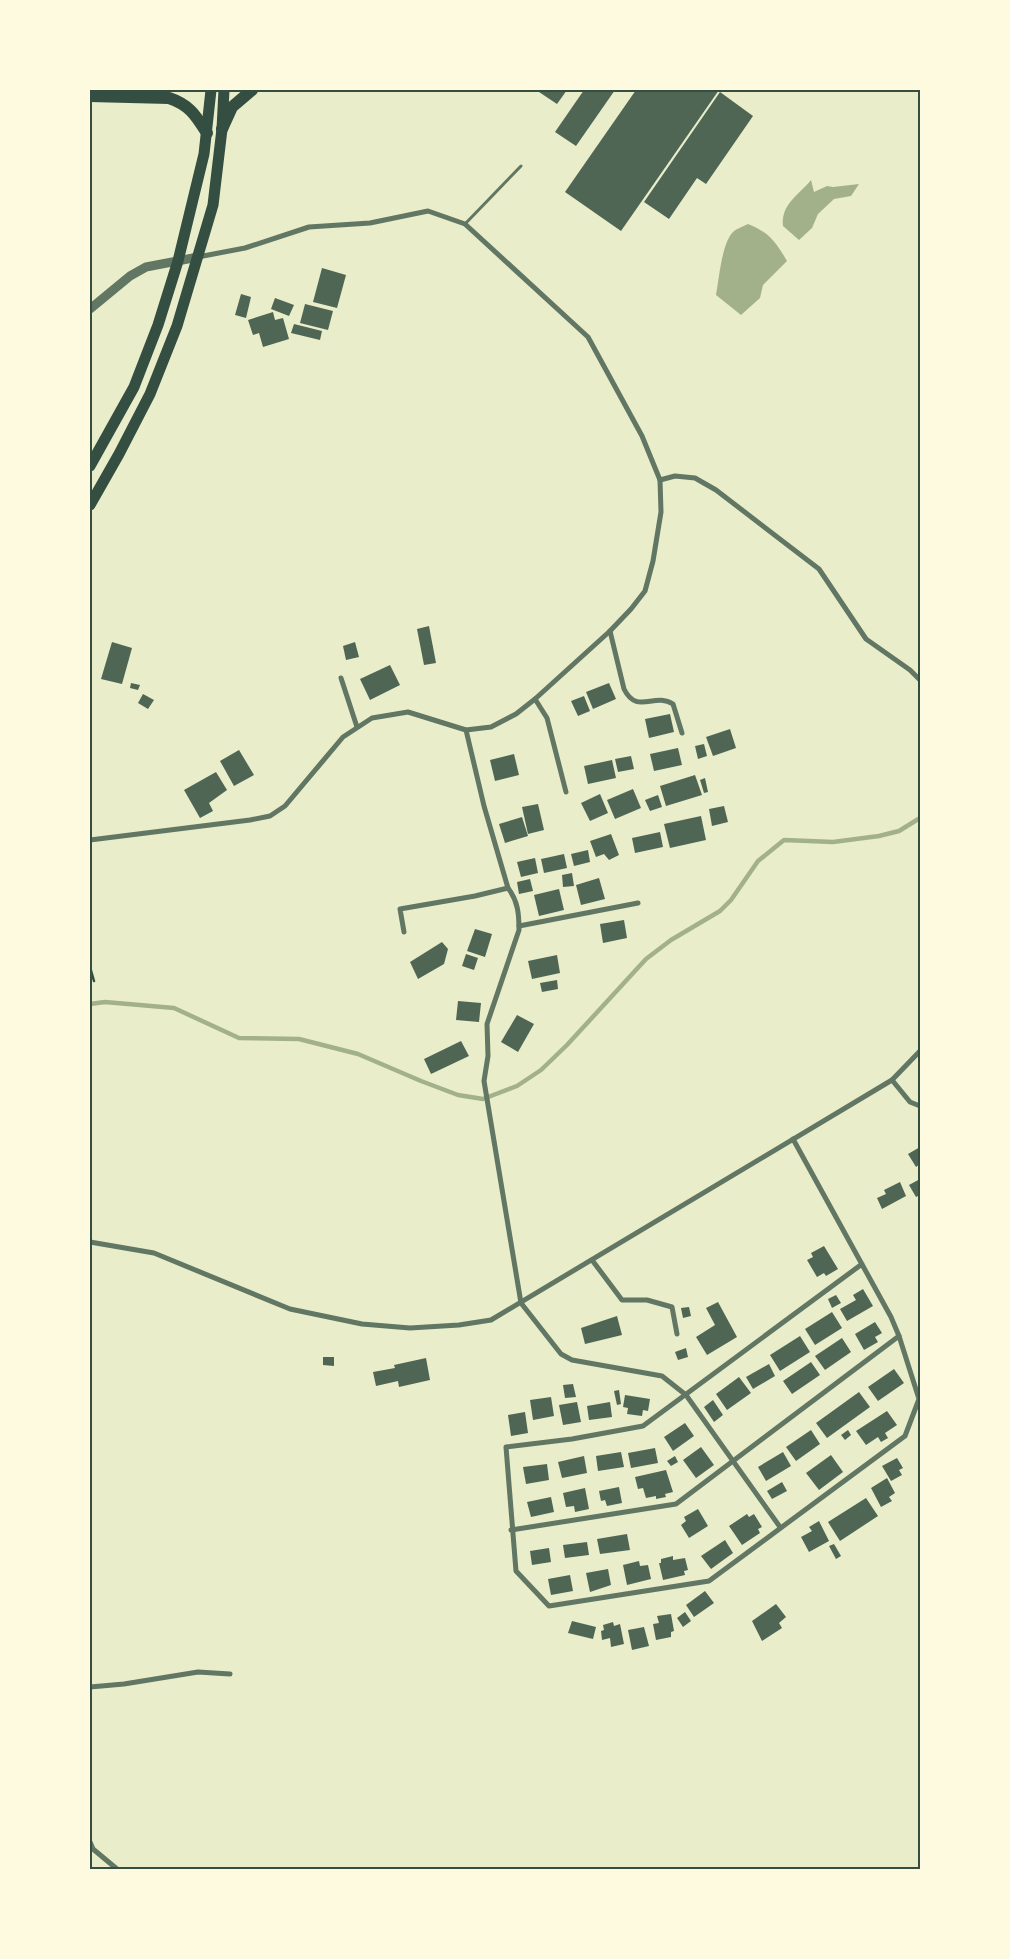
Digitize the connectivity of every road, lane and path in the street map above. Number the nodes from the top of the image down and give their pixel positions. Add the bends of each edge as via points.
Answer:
1 (164, 90) edge
2 (211, 90) edge
3 (224, 90) edge
4 (252, 90) edge
5 (90, 96) edge
6 (140, 98) junction
7 (222, 128) junction
8 (206, 133) junction
9 (521, 166) dead end
10 (464, 224) junction
11 (198, 258) junction
12 (178, 261) junction
13 (90, 309) edge
14 (90, 466) edge
15 (660, 480) junction
16 (90, 505) edge
17 (610, 631) junction
18 (341, 678) dead end
19 (920, 680) edge
20 (534, 699) junction
21 (356, 726) junction
22 (466, 730) junction
23 (682, 733) dead end
24 (566, 792) dead end
25 (90, 840) edge
26 (508, 888) junction
27 (638, 904) dead end
28 (519, 926) junction
29 (404, 932) dead end
30 (90, 967) edge
31 (94, 981) dead end
32 (920, 1051) edge
33 (892, 1080) junction
34 (920, 1106) edge
35 (793, 1139) junction
36 (90, 1242) edge
37 (592, 1260) junction
38 (862, 1264) junction
39 (521, 1303) junction
40 (677, 1334) dead end
41 (900, 1336) junction
42 (686, 1395) junction
43 (732, 1460) junction
44 (780, 1527) junction
45 (511, 1530) junction
46 (230, 1674) dead end
47 (90, 1687) edge
48 (90, 1842) edge
49 (117, 1869) edge

1 - 6 highway
2 - 8 highway
3 - 7 highway
4 - 7 highway via 232,107
5 - 6 highway
6 - 8 highway via 169,98 180,102 196,116
7 - 11 highway via 213,205
8 - 12 highway via 204,154
9 - 10 lane
10 - 11 street via 428,212 370,223 308,227 245,248
10 - 15 street via 588,338 642,436
11 - 12 street
11 - 16 highway via 177,326 150,394
12 - 13 street via 146,268 130,276
12 - 14 highway via 134,386
15 - 17 street via 660,512 645,591
15 - 19 street via 676,476 696,478 819,569 866,639
17 - 20 street
17 - 23 street via 628,697 636,702 666,699 673,704
18 - 21 street
20 - 22 street via 516,714 491,727
20 - 24 street via 546,718
21 - 22 street via 372,718 408,712
21 - 25 street via 342,737 285,806 270,816
22 - 26 street
26 - 28 street via 515,897
26 - 29 street via 400,909
27 - 28 street
28 - 39 street via 488,1024 484,1081
30 - 31 path
32 - 33 street
33 - 34 street via 910,1102
33 - 35 street
35 - 37 street
35 - 38 street
36 - 39 street via 154,1253 290,1309 362,1324 410,1328 491,1320
37 - 39 street
37 - 40 street via 622,1300 647,1300 672,1307
38 - 41 street
38 - 42 street
39 - 42 street via 561,1354 572,1360 662,1376
41 - 43 street
41 - 44 street via 919,1399 905,1436
42 - 43 street
42 - 45 street via 644,1426 506,1447
43 - 44 street
43 - 45 street via 676,1504
44 - 45 street via 709,1581 549,1606 516,1571
46 - 47 street via 198,1672
48 - 49 street via 93,1849

